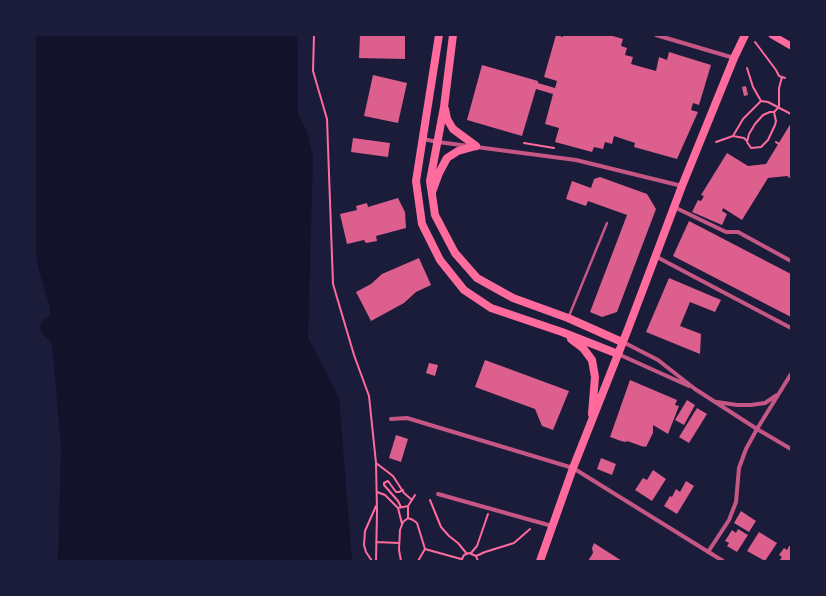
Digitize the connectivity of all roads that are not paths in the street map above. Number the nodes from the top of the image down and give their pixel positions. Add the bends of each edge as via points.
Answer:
1 (439, 35) edge
2 (453, 35) edge
3 (656, 35) edge
4 (745, 35) edge
5 (772, 35) edge
6 (662, 36) edge
7 (791, 46) edge
8 (734, 58) junction
9 (444, 107) junction
10 (423, 138) junction
11 (438, 142) junction
12 (476, 146) junction
13 (682, 186) junction
14 (432, 194) junction
15 (674, 207) junction
16 (608, 223) dead end
17 (655, 256) junction
18 (791, 261) edge
19 (568, 318) junction
20 (791, 328) edge
21 (562, 332) junction
22 (622, 342) junction
23 (618, 354) junction
24 (791, 374) edge
25 (695, 389) junction
26 (778, 394) junction
27 (714, 401) junction
28 (391, 419) dead end
29 (590, 424) junction
30 (757, 429) junction
31 (791, 449) edge
32 (573, 468) junction
33 (438, 494) dead end
34 (552, 526) junction
35 (708, 552) junction
36 (540, 561) edge
37 (723, 561) edge

1 - 10 main road
2 - 9 main road
3 - 6 street
4 - 8 main road
5 - 7 main road
6 - 8 street
8 - 13 main road
9 - 11 main road
9 - 12 main road via 453,129
10 - 11 street
10 - 21 main road via 416,181 421,217 440,260 464,290 491,308
11 - 12 street
11 - 14 main road via 430,181
12 - 13 street via 576,160
12 - 14 main road via 458,151 447,158 438,173
13 - 15 main road
14 - 19 main road via 435,215 455,253 477,278 513,298
15 - 17 main road
15 - 18 street via 726,232 738,232
16 - 19 lane
17 - 20 street
17 - 22 main road
19 - 22 main road
21 - 23 main road
21 - 29 main road via 583,348 592,360 595,377
22 - 23 main road
22 - 25 street via 658,360
23 - 25 street
23 - 29 main road
24 - 26 street
25 - 27 street
26 - 27 street via 764,403 751,405
26 - 30 street
27 - 30 street
28 - 32 street via 407,418
29 - 32 main road
30 - 31 street
30 - 35 street via 739,468 736,502
32 - 34 main road
32 - 35 street
33 - 34 street
34 - 36 main road
35 - 37 street

